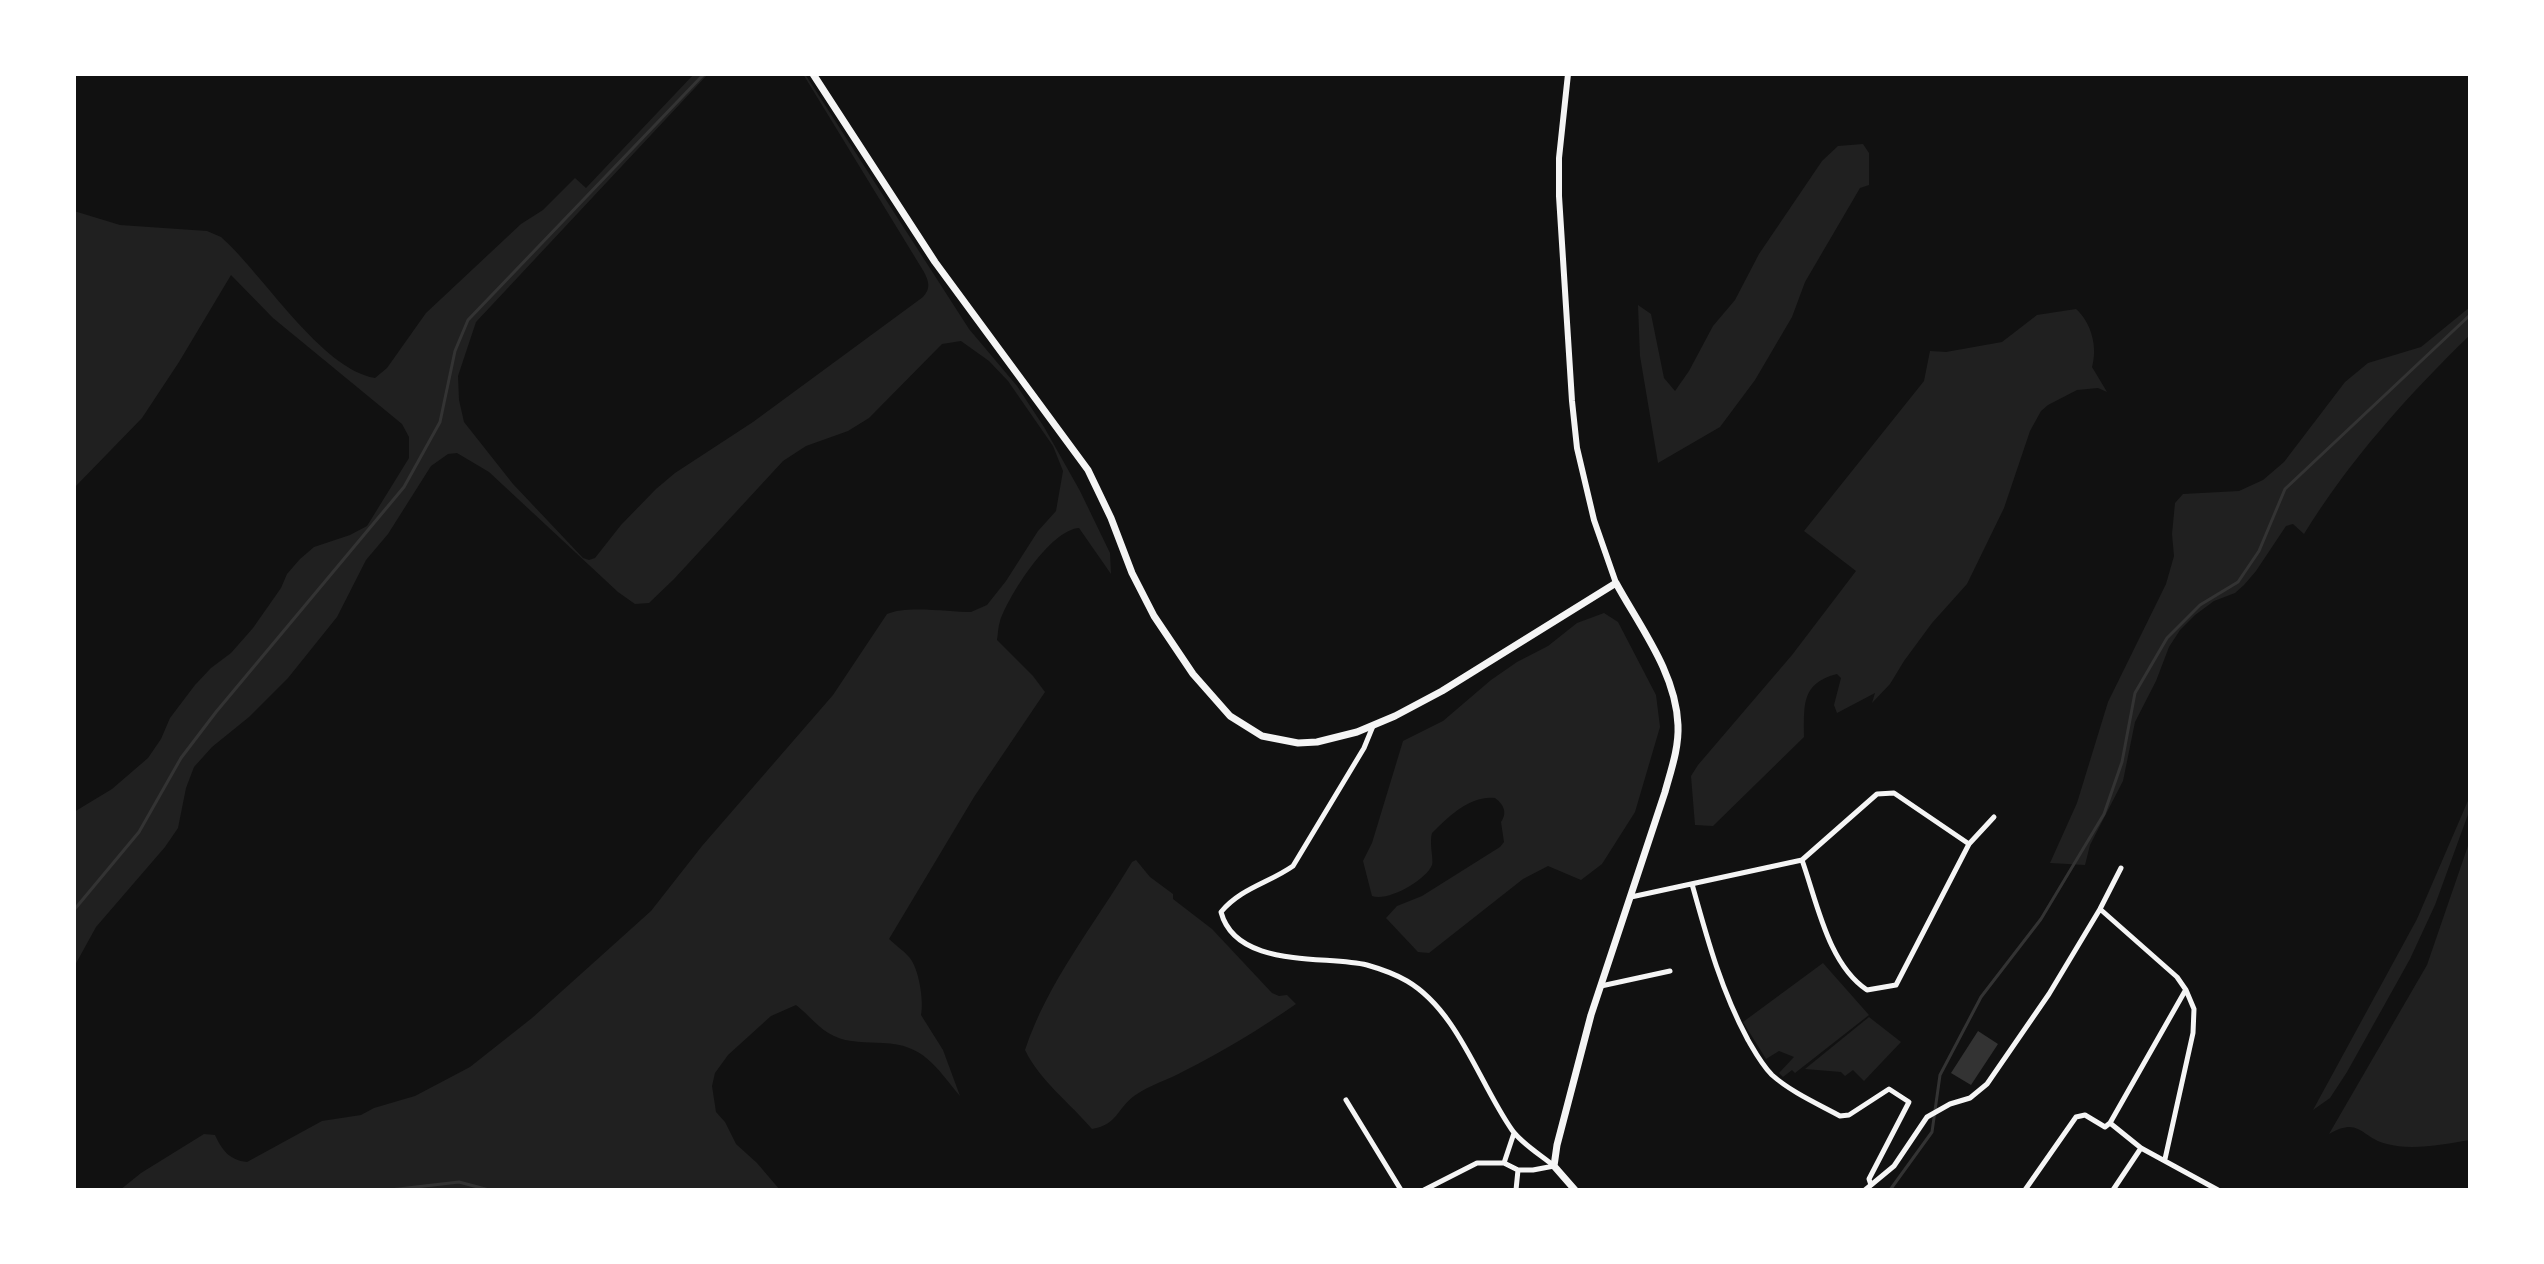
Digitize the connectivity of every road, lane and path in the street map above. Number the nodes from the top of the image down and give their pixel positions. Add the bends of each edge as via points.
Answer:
1 (813, 74) edge
2 (1568, 74) edge
3 (1616, 583) junction
4 (1373, 725) junction
5 (1994, 817) dead end
6 (1969, 844) junction
7 (1802, 860) junction
8 (2121, 868) dead end
9 (1692, 884) junction
10 (1630, 897) junction
11 (2100, 909) junction
12 (1670, 971) dead end
13 (1600, 986) junction
14 (2186, 990) junction
15 (1346, 1100) dead end
16 (2110, 1123) junction
17 (1514, 1133) junction
18 (2141, 1148) junction
19 (2165, 1159) junction
20 (1504, 1163) junction
21 (1554, 1166) junction
22 (1518, 1170) junction
23 (1871, 1185) junction
24 (1401, 1190) edge
25 (1424, 1190) edge
26 (1516, 1190) edge
27 (1575, 1190) edge
28 (1865, 1190) edge
29 (2025, 1190) edge
30 (2113, 1190) edge
31 (2218, 1190) edge

1 - 4 main road via 935,262 1088,470 1154,616 1215,702 1262,736 1298,743
2 - 3 street via 1559,183 1572,401 1594,520
3 - 4 main road via 1442,691
3 - 10 main road via 1667,675 1677,713 1675,758
4 - 17 street via 1293,866 1229,903 1221,912 1225,925 1269,953 1366,965 1420,990 1450,1023
5 - 6 street
6 - 7 street via 1894,793 1877,794
6 - 7 street via 1896,985 1867,990 1835,954
7 - 9 street
8 - 11 street
9 - 10 street
9 - 23 street via 1714,966 1738,1022 1769,1072 1840,1116 1889,1089 1909,1102 1869,1179
10 - 13 main road
11 - 14 street
11 - 23 street via 1987,1084 1970,1098 1927,1117 1894,1166
12 - 13 street
13 - 21 main road
14 - 16 street
14 - 19 street via 2194,1009 2193,1033
15 - 24 street
16 - 18 street
16 - 29 street via 2105,1127 2085,1115 2076,1117
17 - 20 street
17 - 21 street
18 - 19 street
18 - 30 street
19 - 31 street
20 - 22 street
20 - 25 street via 1477,1163
21 - 22 street
21 - 27 main road
22 - 26 street
23 - 28 street

